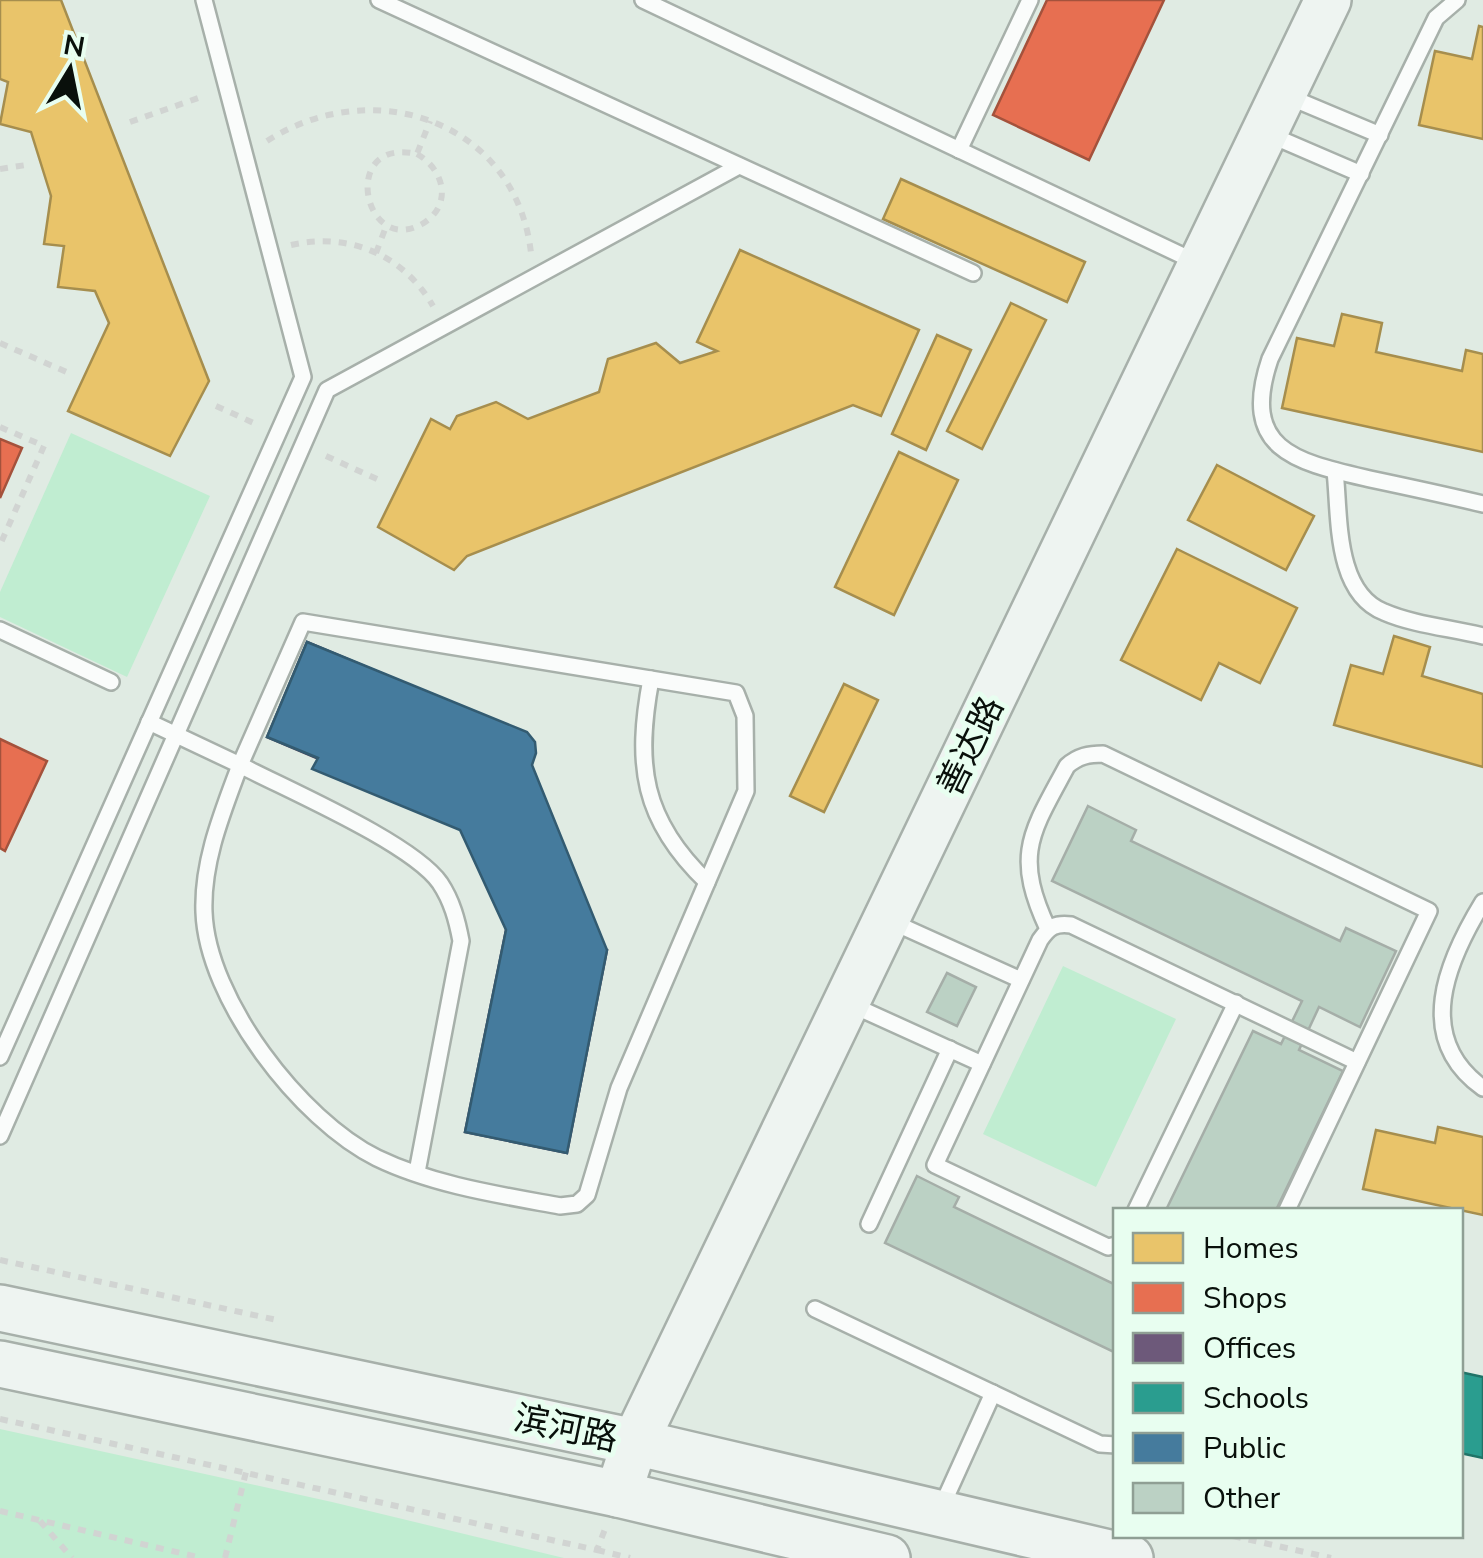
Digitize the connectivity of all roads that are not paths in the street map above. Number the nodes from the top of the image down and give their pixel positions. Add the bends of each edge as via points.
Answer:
1 (204, 0) edge
2 (379, 0) edge
3 (643, 0) edge
4 (1030, 0) edge
5 (1328, 0) edge
6 (1457, 0) edge
7 (1274, 113) junction
8 (1380, 135) junction
9 (959, 150) junction
10 (739, 166) junction
11 (1360, 174) junction
12 (1201, 265) junction
13 (973, 273) dead end
14 (1335, 471) junction
15 (1483, 504) edge
16 (0, 630) edge
17 (1483, 636) edge
18 (650, 678) junction
19 (111, 682) dead end
20 (150, 722) junction
21 (176, 735) junction
22 (240, 765) junction
23 (707, 882) junction
24 (1483, 902) edge
25 (886, 919) junction
26 (1048, 929) junction
27 (1020, 980) junction
28 (846, 1002) junction
29 (1236, 1003) junction
30 (950, 1050) junction
31 (0, 1057) edge
32 (1358, 1062) junction
33 (982, 1064) junction
34 (1483, 1088) edge
35 (0, 1136) edge
36 (417, 1172) junction
37 (1137, 1208) edge
38 (1288, 1208) edge
39 (868, 1224) dead end
40 (1113, 1246) edge
41 (0, 1308) edge
42 (815, 1309) dead end
43 (0, 1364) edge
44 (993, 1393) junction
45 (635, 1442) junction
46 (1113, 1445) edge
47 (618, 1494) junction
48 (938, 1513) junction
49 (887, 1558) edge
50 (1130, 1558) edge

1 - 20 lane via 303,377
2 - 10 lane
3 - 9 lane
4 - 9 lane
5 - 7 main road, 善达路
6 - 8 lane via 1436,18
7 - 8 lane
7 - 11 lane
7 - 12 main road, 善达路
8 - 11 lane
9 - 12 lane
10 - 13 lane
10 - 21 lane via 327,390
11 - 14 lane via 1270,359 1259,406 1275,442 1306,464
12 - 25 main road, 善达路
14 - 15 lane
14 - 17 lane via 1346,566 1362,597 1382,612
16 - 19 lane
18 - 22 lane via 304,622
18 - 23 lane via 643,720 647,789 679,856
18 - 23 lane via 736,693 745,716 746,792
20 - 21 lane
20 - 31 lane
21 - 22 lane
21 - 35 lane
22 - 36 lane via 218,824 204,913 228,1002 260,1050 334,1129 376,1158
22 - 36 lane via 405,851 438,880 455,910 461,941
23 - 36 lane via 620,1088 587,1194 577,1204 560,1206
24 - 34 lane via 1441,1001 1452,1053
25 - 27 lane
25 - 28 main road, 善达路
26 - 27 lane
26 - 29 lane via 1071,924
26 - 32 lane via 1028,872 1034,828 1067,766 1075,758 1103,754 1429,911
27 - 33 lane
28 - 30 lane
28 - 45 main road, 善达路
29 - 32 lane
29 - 37 lane
30 - 33 lane
30 - 39 lane
32 - 38 lane
33 - 40 lane via 935,1165
41 - 45 main road, 滨河路
42 - 44 lane
43 - 47 main road, 滨河路
44 - 46 lane
44 - 48 lane
45 - 47 main road, 善达路
45 - 48 main road, 滨河路
47 - 49 main road, 滨河路
48 - 50 main road, 滨河路

